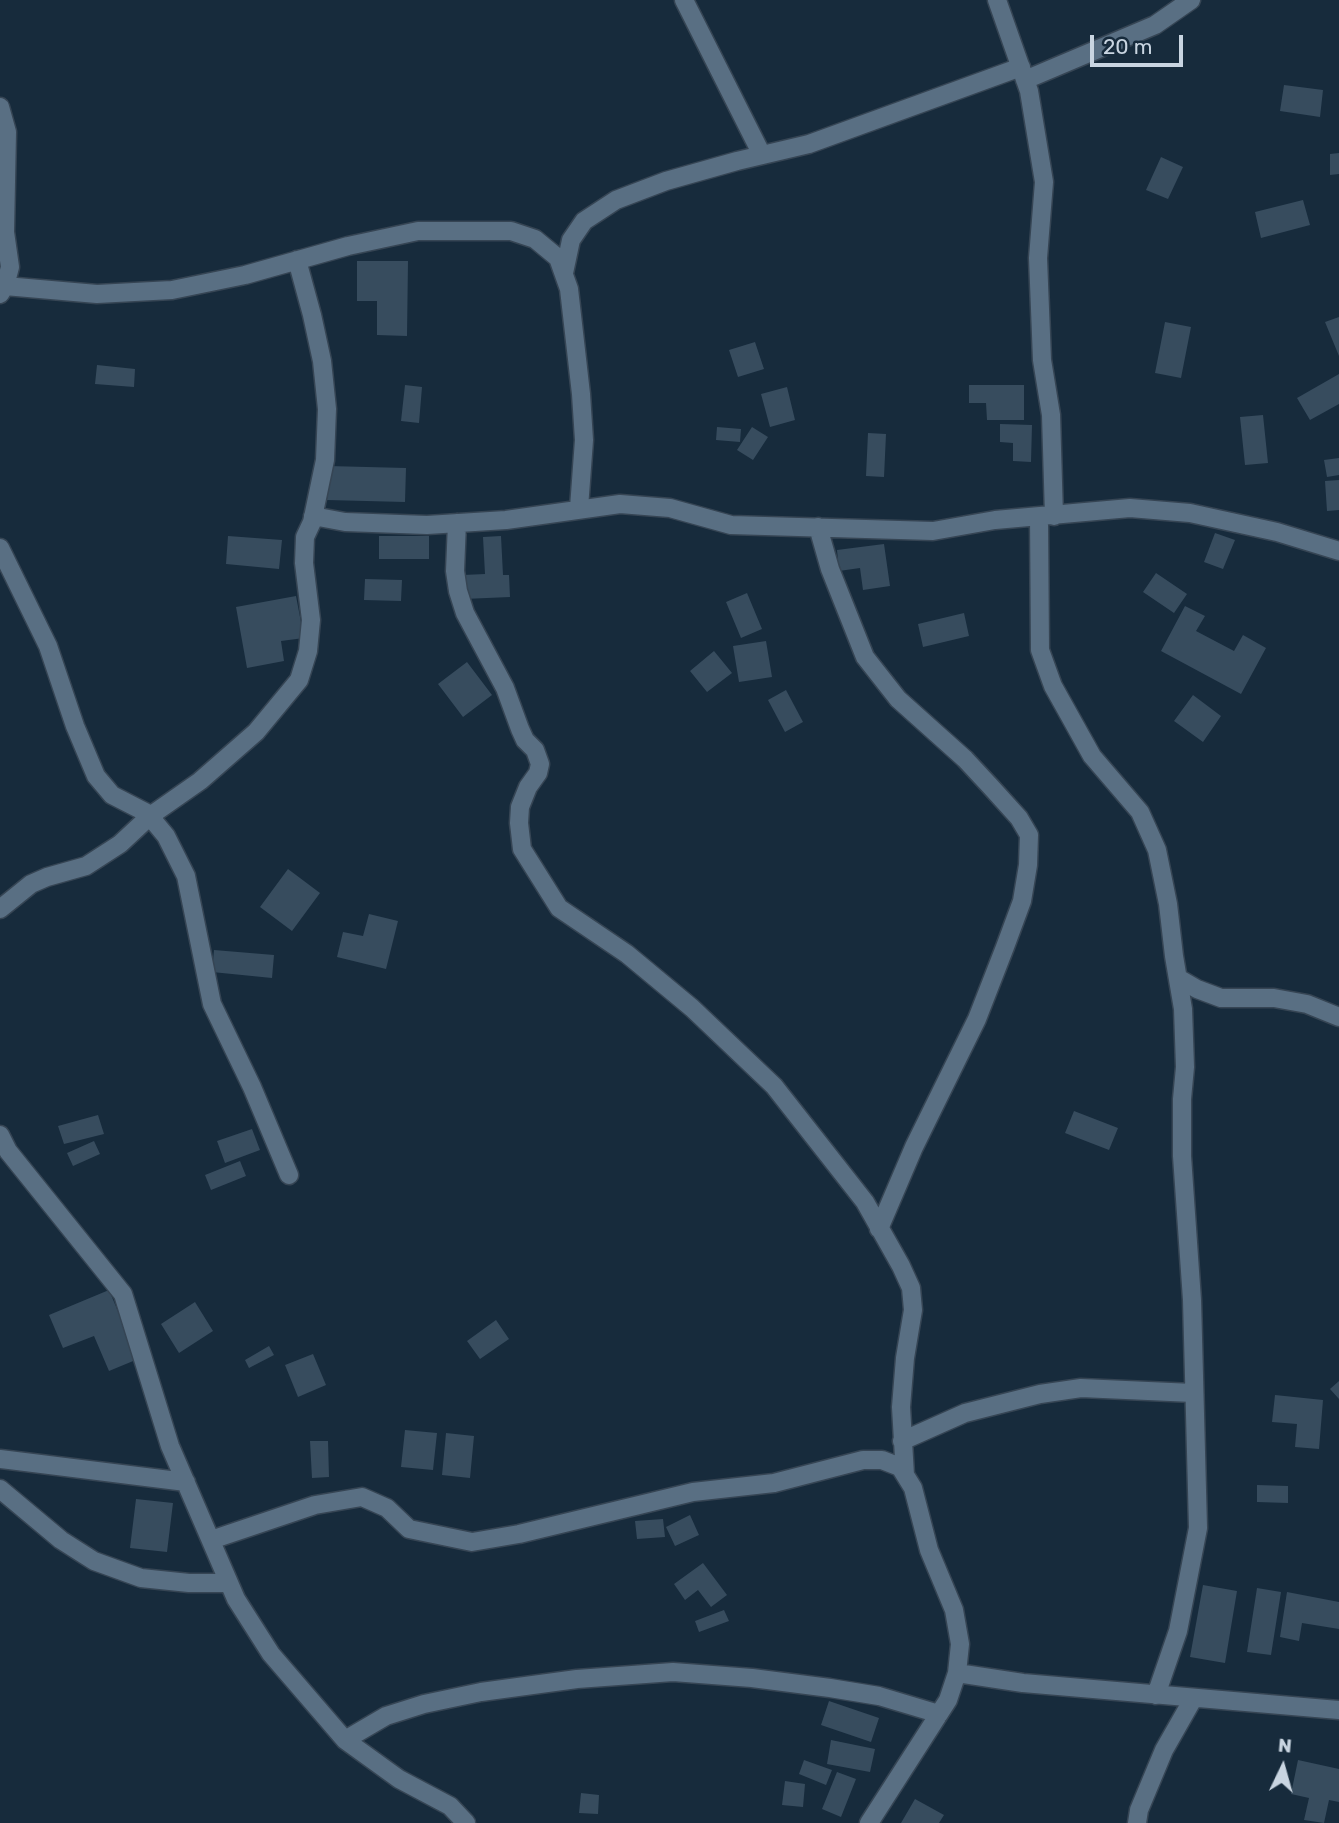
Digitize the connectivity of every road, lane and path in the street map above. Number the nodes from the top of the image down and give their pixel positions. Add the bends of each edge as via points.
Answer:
1 (684, 0) edge
2 (997, 0) edge
3 (1191, 0) edge
4 (1023, 74) junction
5 (0, 107) edge
6 (762, 155) junction
7 (297, 261) junction
8 (564, 275) junction
9 (3, 290) edge
10 (579, 508) junction
11 (313, 516) junction
12 (1046, 516) junction
13 (457, 523) junction
14 (818, 527) junction
15 (0, 548) edge
16 (1339, 551) edge
17 (150, 816) junction
18 (0, 909) edge
19 (1178, 978) junction
20 (1339, 1017) edge
21 (0, 1135) edge
22 (289, 1175) dead end
23 (879, 1229) junction
24 (1194, 1393) junction
25 (902, 1441) junction
26 (0, 1459) edge
27 (905, 1475) junction
28 (186, 1482) junction
29 (0, 1489) edge
30 (211, 1539) junction
31 (229, 1583) junction
32 (957, 1674) junction
33 (1156, 1695) junction
34 (1193, 1699) junction
35 (1339, 1710) edge
36 (939, 1714) junction
37 (345, 1740) junction
38 (467, 1823) edge
39 (869, 1823) edge
40 (1137, 1823) edge

1 - 6 street
2 - 4 street
3 - 4 street via 1155,24
4 - 6 street
4 - 12 street via 1044,182 1038,258 1042,360 1051,415
5 - 9 street via 7,132 5,232 10,267
6 - 8 street via 616,200 584,222 571,240
7 - 8 street via 418,231 511,231 535,239 558,258
7 - 9 street via 172,289 97,294
7 - 11 street via 319,349 327,409 325,460
8 - 10 street via 581,394
10 - 13 street
10 - 14 street via 620,504 670,508 731,525
11 - 13 street via 345,522
11 - 17 street via 305,537 304,563 311,620 299,680 256,732 200,781
12 - 14 street via 933,531
12 - 16 street via 1130,508 1190,513
12 - 19 street via 1040,650 1053,686 1092,756 1140,812 1157,850
13 - 23 street via 457,591 540,764 520,807 522,849 559,908 627,954 774,1086 864,1202
14 - 23 street via 865,657 898,699 991,787 1028,835 1022,901 1005,947 977,1019
15 - 17 street via 48,646 96,776 112,795
17 - 18 street via 101,858 31,884
17 - 22 street via 186,876 212,1004
19 - 20 street via 1221,998 1274,998
19 - 24 street via 1183,1009 1182,1156
21 - 28 street via 123,1294 170,1446
23 - 25 street via 911,1288
24 - 25 street via 1081,1388 1040,1394 965,1413
24 - 33 street via 1198,1528 1178,1631
25 - 27 street
26 - 28 street
27 - 30 street via 900,1467 882,1460 863,1460 774,1483 693,1492 472,1542 409,1529 387,1508 362,1497 315,1504
27 - 32 street via 954,1610 960,1644
28 - 30 street
29 - 31 street via 94,1561 141,1577
30 - 31 street
31 - 37 street via 271,1654
32 - 33 street
32 - 36 street
33 - 34 street
34 - 35 street
34 - 40 street via 1164,1751
36 - 37 street via 879,1696 830,1688 673,1672 481,1692 386,1716
36 - 39 street
37 - 38 street via 399,1779 450,1806

